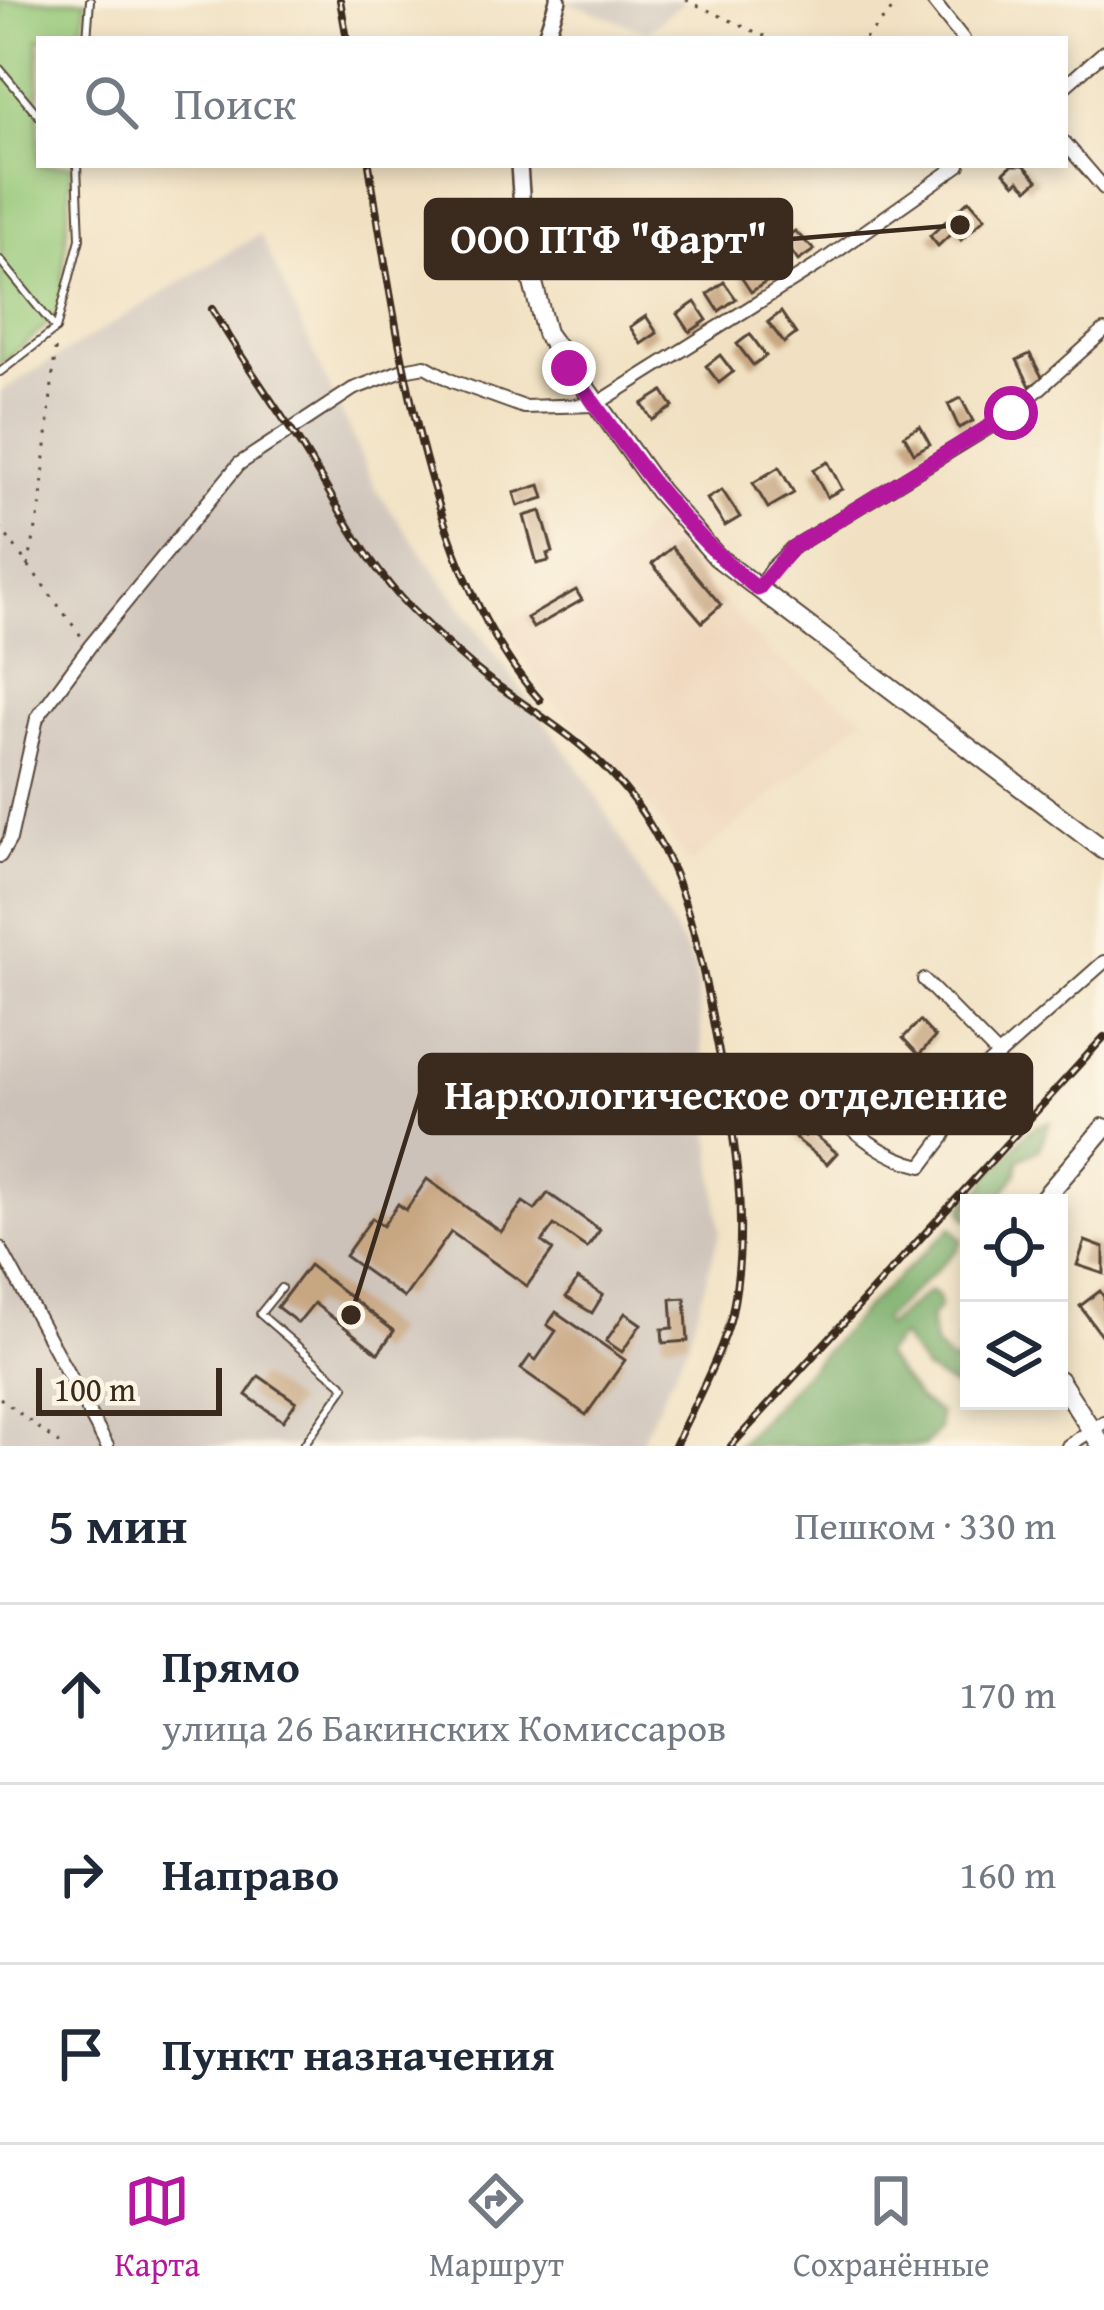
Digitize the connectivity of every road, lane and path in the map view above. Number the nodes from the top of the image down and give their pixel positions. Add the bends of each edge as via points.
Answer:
1 (90, 0) edge
2 (558, 0) edge
3 (686, 0) edge
4 (901, 0) edge
5 (932, 0) edge
6 (87, 36) edge
7 (546, 36) edge
8 (764, 36) edge
9 (868, 36) edge
10 (961, 36) edge
11 (1104, 52) edge
12 (0, 69) edge
13 (1068, 83) edge
14 (36, 112) edge
15 (1068, 146) edge
16 (76, 168) edge
17 (519, 168) edge
18 (955, 168) edge
19 (1104, 188) edge
20 (525, 252) joint
21 (0, 260) edge
22 (56, 329) junction
23 (1104, 331) edge
24 (0, 372) edge
25 (596, 405) junction
26 (1, 529) edge
27 (28, 566) junction
28 (758, 589) junction
29 (90, 646) junction
30 (1104, 850) edge
31 (0, 856) edge
32 (1104, 962) edge
33 (924, 980) dead end
34 (999, 1056) junction
35 (820, 1100) dead end
36 (1104, 1128) edge
37 (1048, 1194) edge
38 (0, 1248) edge
39 (280, 1288) dead end
40 (1068, 1392) edge
41 (0, 1398) edge
42 (1099, 1432) edge
43 (62, 1446) edge
44 (106, 1446) edge
45 (303, 1446) edge
46 (1068, 1446) edge

1 - 6 lane
2 - 7 street
3 - 8 path
4 - 9 path
5 - 10 street
11 - 13 street
12 - 14 lane
15 - 19 street
16 - 22 lane via 80,239
17 - 20 street
18 - 25 street
20 - 25 main road via 546,333
21 - 22 lane
22 - 24 lane
22 - 27 path
23 - 28 street via 1011,413 792,548
25 - 28 main road via 658,491
25 - 29 street via 524,407 425,366 353,389 239,464
26 - 27 path
27 - 29 path
28 - 30 main road
29 - 31 street via 37,718
32 - 34 street
33 - 34 street
34 - 35 street via 974,1076 922,1166 869,1144
36 - 37 main road
38 - 44 street
39 - 45 lane via 260,1314 345,1387
40 - 42 main road
41 - 43 path
42 - 46 street

